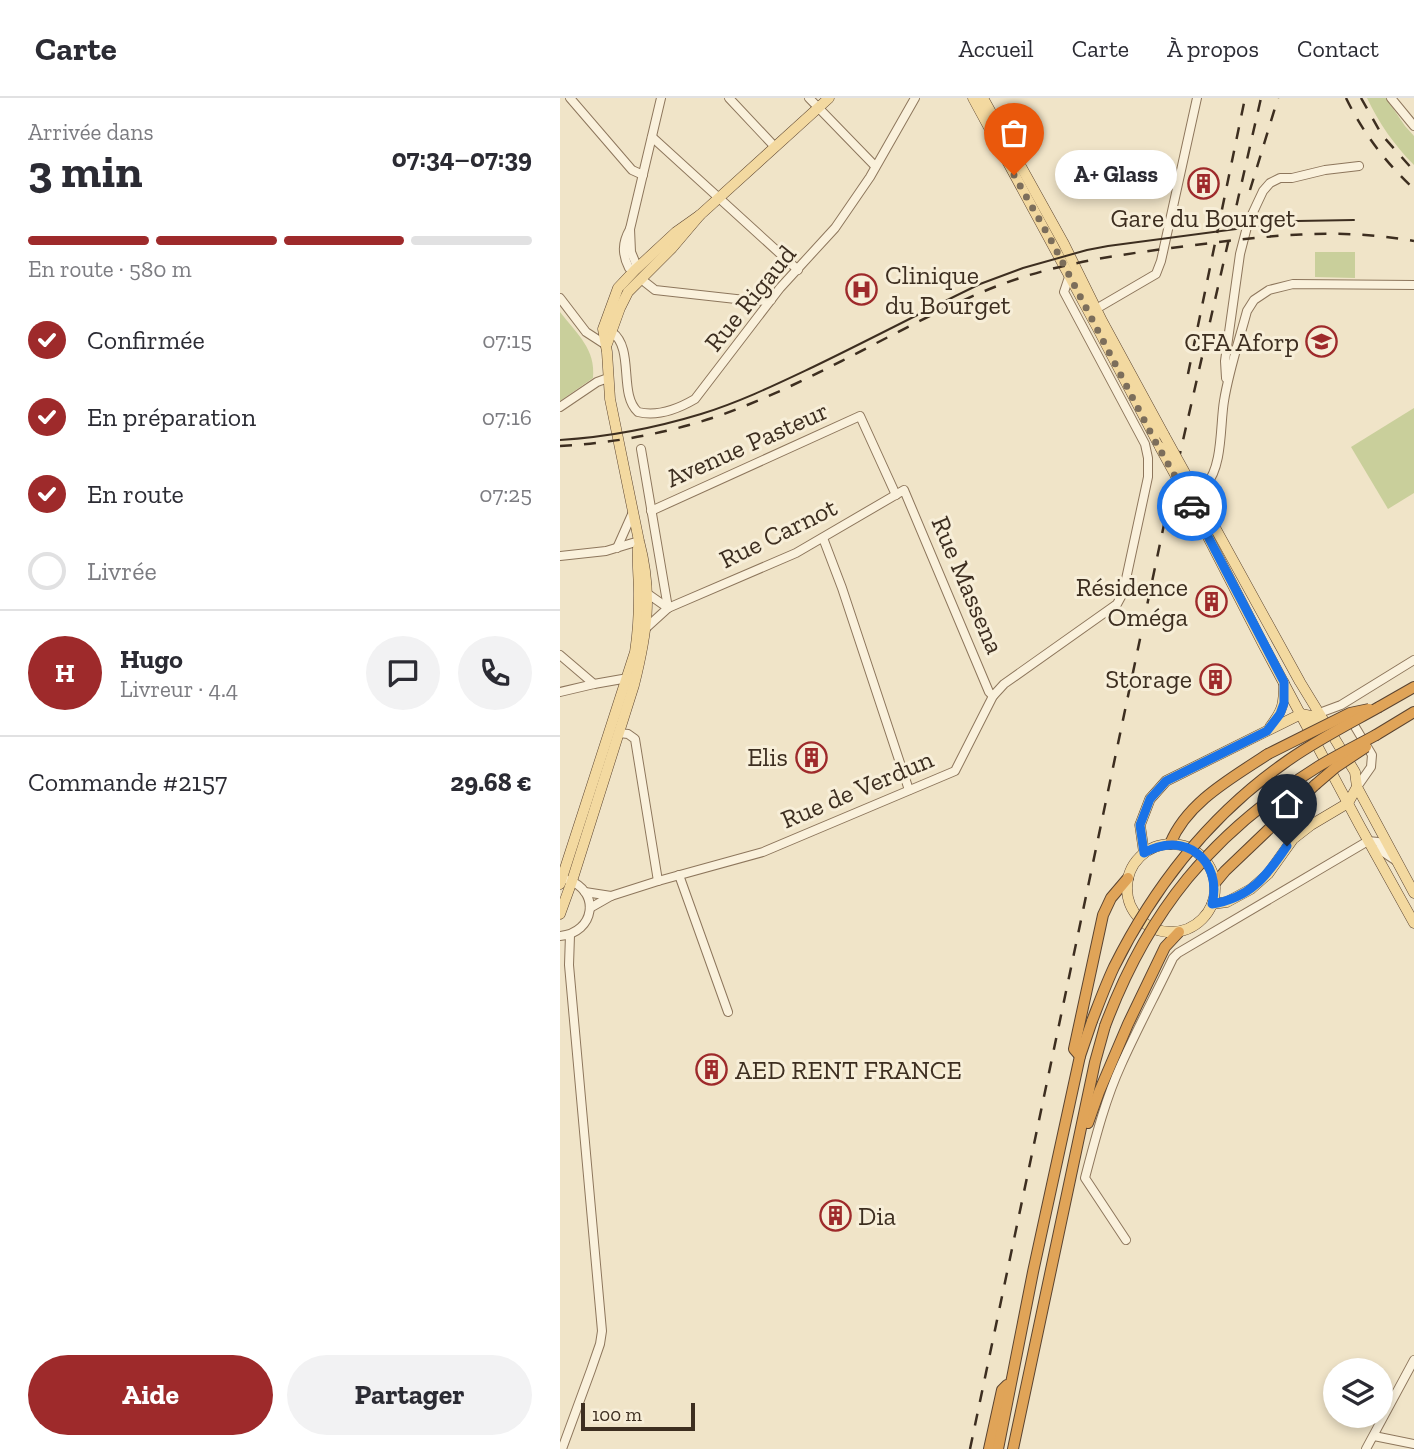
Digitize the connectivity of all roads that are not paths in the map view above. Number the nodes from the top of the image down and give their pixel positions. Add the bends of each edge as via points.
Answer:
1 (570, 98) edge
2 (661, 98) edge
3 (729, 98) edge
4 (809, 98) edge
5 (829, 98) edge
6 (915, 98) edge
7 (973, 98) edge
8 (983, 98) edge
9 (1196, 98) edge
10 (1391, 98) edge
11 (818, 107) junction
12 (1414, 124) edge
13 (652, 137) junction
14 (775, 147) junction
15 (875, 166) junction
16 (1359, 166) dead end
17 (643, 175) junction
18 (718, 198) junction
19 (798, 270) junction
20 (638, 274) junction
21 (1069, 277) junction
22 (1414, 285) edge
23 (560, 298) edge
24 (771, 300) junction
25 (1096, 309) junction
26 (612, 332) junction
27 (606, 345) junction
28 (608, 378) junction
29 (1226, 388) junction
30 (560, 407) edge
31 (860, 416) joint
32 (641, 449) dead end
33 (900, 493) junction
34 (1193, 497) junction
35 (634, 511) junction
36 (651, 511) junction
37 (823, 538) junction
38 (639, 541) junction
39 (617, 548) junction
40 (560, 556) edge
41 (648, 594) junction
42 (668, 608) junction
43 (646, 628) junction
44 (560, 654) edge
45 (1414, 660) edge
46 (628, 678) junction
47 (1284, 682) junction
48 (594, 684) junction
49 (1414, 687) edge
50 (560, 692) edge
51 (993, 696) junction
52 (1341, 705) junction
53 (1379, 707) junction
54 (1311, 715) junction
55 (1409, 715) edge
56 (1267, 731) junction
57 (619, 733) junction
58 (1377, 735) junction
59 (1357, 787) junction
60 (909, 790) junction
61 (1348, 803) junction
62 (1368, 841) junction
63 (1170, 844) junction
64 (1144, 853) junction
65 (564, 856) edge
66 (1396, 861) junction
67 (679, 875) junction
68 (1128, 878) junction
69 (563, 881) edge
70 (658, 881) junction
71 (1215, 883) junction
72 (585, 892) junction
73 (1414, 893) edge
74 (611, 896) junction
75 (1212, 904) junction
76 (590, 908) junction
77 (560, 914) edge
78 (1414, 923) edge
79 (1179, 932) junction
80 (570, 935) junction
81 (560, 936) edge
82 (560, 956) edge
83 (569, 965) junction
84 (728, 1012) dead end
85 (1080, 1056) junction
86 (1082, 1126) junction
87 (1126, 1240) dead end
88 (1414, 1360) edge
89 (1012, 1380) junction
90 (1374, 1436) junction
91 (1414, 1444) edge
92 (562, 1449) edge
93 (989, 1449) edge
94 (998, 1449) edge
95 (1013, 1449) edge
96 (1366, 1449) edge

1 - 17 street via 632,170
2 - 13 street
3 - 14 street
4 - 11 street
5 - 11 main road
6 - 15 street, Rue Rigaud
7 - 21 main road
8 - 25 main road
9 - 25 street via 1156,274
10 - 12 street
11 - 14 main road
11 - 15 street
13 - 17 street
13 - 18 street
14 - 18 main road
15 - 19 street, Rue Rigaud via 835,228
16 - 29 street via 1280,178 1264,191 1248,223 1240,254 1225,361
17 - 20 street via 622,252 629,268
18 - 19 street
18 - 20 main road via 672,248
19 - 24 street, Rue Rigaud
20 - 24 street via 655,290
20 - 26 main road
20 - 27 main road via 618,289 611,304 603,329
21 - 34 main road, bridge via 1160,447
21 - 51 street, Rue de Verdun via 1064,292 1145,444 1148,477 1117,604
22 - 29 street via 1293,284 1269,290 1247,311
23 - 27 street via 586,332
24 - 26 street, Rue Rigaud via 695,399 676,410 649,414 634,408 622,342
25 - 34 main road, bridge
26 - 27 main road
27 - 28 main road
28 - 30 street
28 - 35 main road
29 - 34 street via 1215,468
31 - 33 street, Rue Massena
31 - 36 street, Avenue Pasteur
32 - 36 street
33 - 37 street, Rue Carnot
33 - 51 street, Rue Massena
34 - 47 main road
34 - 54 main road via 1271,631
35 - 38 main road
35 - 39 street
36 - 42 street
37 - 42 street, Rue Carnot
37 - 60 street
38 - 39 street
38 - 41 main road
38 - 46 main road via 638,628
39 - 40 street
41 - 42 street
41 - 43 main road
42 - 43 street, Rue Carnot
43 - 57 main road
44 - 48 street
45 - 52 street
46 - 48 street
46 - 65 main road
47 - 54 main road
47 - 56 main road via 1284,703
48 - 50 street
49 - 53 highway
51 - 60 street, Rue de Verdun via 955,771
52 - 54 street
52 - 59 street via 1372,755 1371,767
53 - 63 highway, bridge via 1350,713 1268,754 1201,802
53 - 85 highway, bridge via 1282,765 1242,796 1189,850 1112,970
54 - 56 main road
54 - 59 main road via 1339,745 1355,772
54 - 61 main road
55 - 58 highway
56 - 64 main road via 1166,781 1150,799 1140,825
57 - 69 main road
57 - 70 street via 635,739
58 - 71 highway, bridge via 1300,799
58 - 86 highway, bridge via 1318,767 1253,813 1181,886 1125,977 1105,1026
59 - 61 main road
59 - 66 main road
60 - 67 street, Rue de Verdun via 763,852
61 - 62 main road
61 - 75 main road via 1293,839 1251,890
62 - 66 street via 1378,842
62 - 78 main road
62 - 87 street via 1173,958 1111,1090 1086,1178
63 - 64 main road
63 - 71 main road via 1195,851
64 - 68 main road
65 - 69 main road
66 - 73 main road
67 - 70 street, Rue de Verdun
67 - 84 street
68 - 79 main road via 1129,903 1143,923
68 - 85 highway via 1103,915 1074,1049
69 - 72 street
69 - 77 main road
70 - 74 street, Rue de Verdun
71 - 75 main road
72 - 74 street, Rue de Verdun
72 - 76 street
74 - 76 street, Rue de Verdun
75 - 79 main road via 1193,927
76 - 80 street via 584,925
79 - 86 highway via 1165,947 1099,1091 1089,1123
80 - 81 street
80 - 83 street
82 - 83 street
83 - 92 street via 602,1331
85 - 89 highway
86 - 95 highway
88 - 90 street
89 - 93 highway via 1002,1390
89 - 94 highway
90 - 91 street
90 - 96 street

